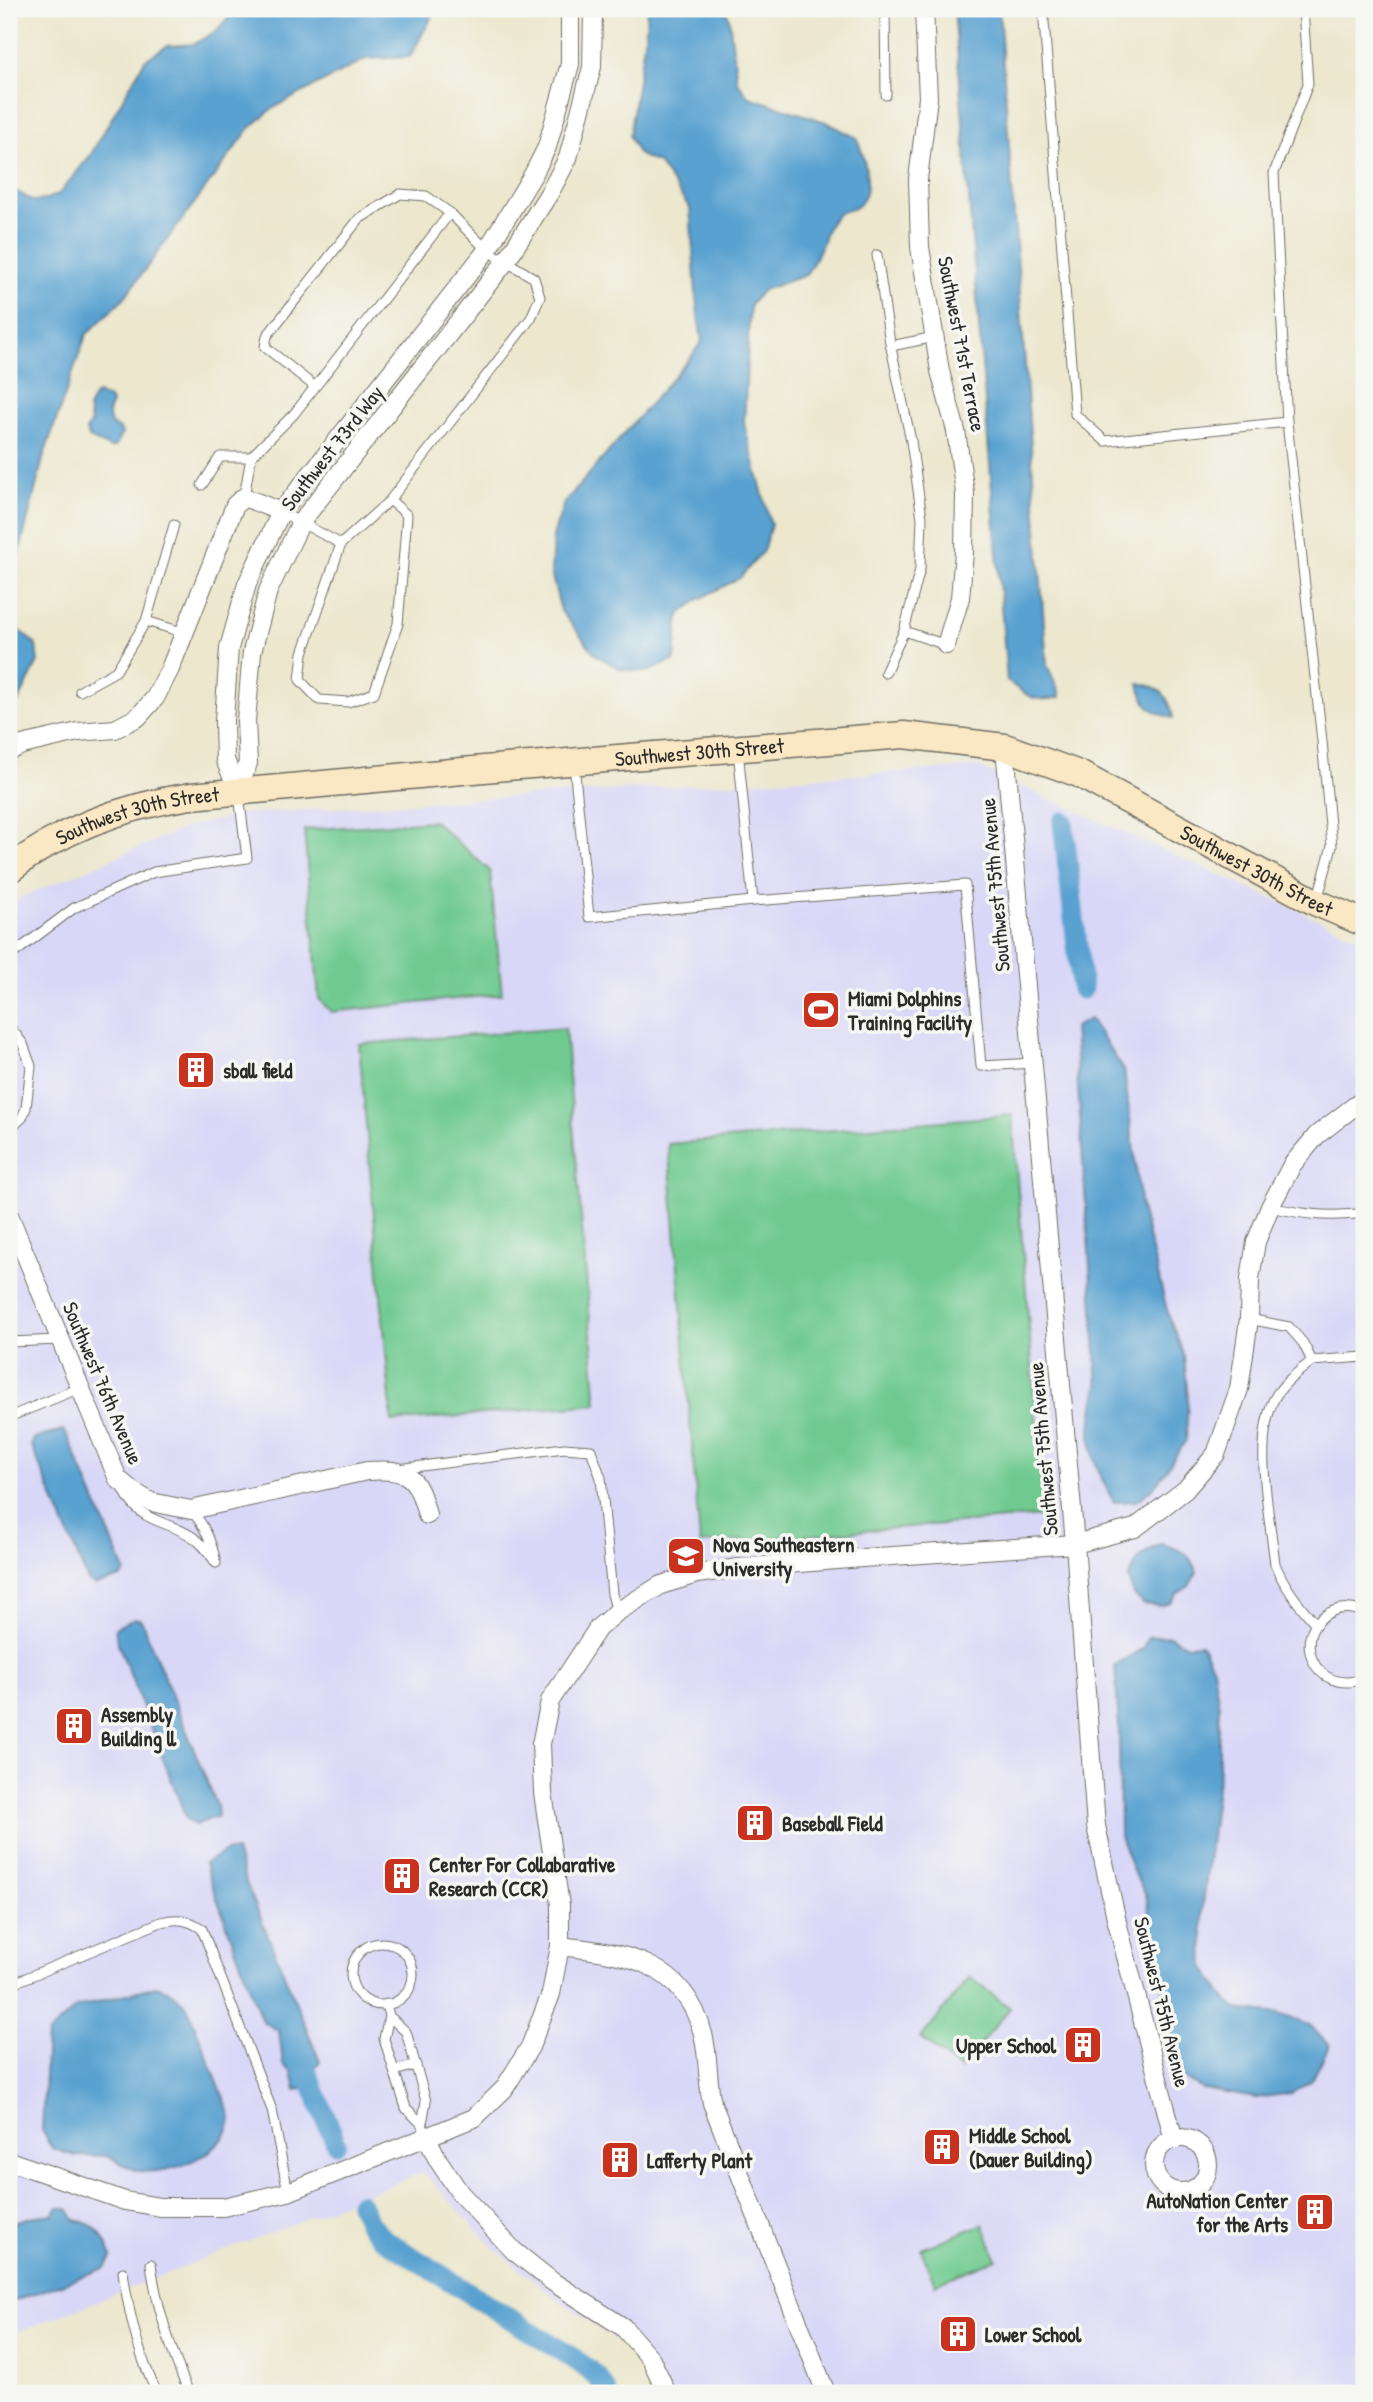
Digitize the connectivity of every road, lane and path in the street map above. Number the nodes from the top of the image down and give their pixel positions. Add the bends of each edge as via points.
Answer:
1 (570, 9) edge
2 (593, 9) edge
3 (884, 9) edge
4 (924, 9) edge
5 (1043, 9) edge
6 (1303, 9) edge
7 (886, 95) dead end
8 (450, 213) junction
9 (486, 250) junction
10 (877, 255) dead end
11 (506, 261) junction
12 (935, 337) junction
13 (891, 346) junction
14 (314, 386) junction
15 (1287, 422) junction
16 (251, 457) junction
17 (202, 485) dead end
18 (244, 497) junction
19 (390, 500) junction
20 (281, 512) junction
21 (301, 522) junction
22 (174, 525) dead end
23 (341, 544) junction
24 (146, 621) junction
25 (904, 631) junction
26 (184, 633) junction
27 (946, 645) joint
28 (885, 673) dead end
29 (80, 691) dead end
30 (1006, 747) junction
31 (738, 749) junction
32 (9, 751) edge
33 (573, 761) junction
34 (238, 790) junction
35 (9, 870) edge
36 (753, 901) junction
37 (1317, 903) junction
38 (1364, 923) edge
39 (9, 957) edge
40 (9, 1026) edge
41 (1033, 1063) junction
42 (1364, 1101) edge
43 (9, 1130) edge
44 (1270, 1207) junction
45 (1357, 1214) dead end
46 (9, 1215) edge
47 (1249, 1319) junction
48 (60, 1340) junction
49 (9, 1342) edge
50 (1364, 1357) edge
51 (1311, 1362) junction
52 (80, 1388) junction
53 (10, 1417) edge
54 (393, 1469) junction
55 (118, 1479) junction
56 (191, 1510) junction
57 (427, 1515) dead end
58 (1074, 1544) junction
59 (617, 1612) junction
60 (1364, 1613) edge
61 (1316, 1624) junction
62 (1364, 1678) edge
63 (560, 1946) junction
64 (9, 1985) edge
65 (386, 2004) junction
66 (389, 2016) junction
67 (416, 2065) junction
68 (394, 2071) junction
69 (425, 2131) junction
70 (1174, 2140) dead end
71 (9, 2161) edge
72 (288, 2192) junction
73 (151, 2264) dead end
74 (123, 2272) dead end
75 (157, 2393) edge
76 (189, 2393) edge
77 (667, 2393) edge
78 (826, 2393) edge

1 - 9 street, Southwest 73rd Way via 569,64 547,147
2 - 11 street, Southwest 73rd Way via 592,67 568,158
3 - 7 lane
4 - 12 street, Southwest 71st Terrace via 928,98 918,179 920,247
5 - 15 lane via 1075,414 1105,440
6 - 15 lane via 1308,84 1274,173
8 - 9 lane
8 - 14 lane
8 - 14 lane via 426,196 400,194 359,219 307,284 267,336 265,347
9 - 11 lane
9 - 20 street, Southwest 73rd Way
10 - 13 lane
11 - 19 lane via 534,278 540,297 531,318
11 - 21 street, Southwest 73rd Way
12 - 13 lane
12 - 27 street, Southwest 71st Terrace via 965,493 960,598
13 - 25 lane via 922,518 920,569
14 - 16 lane via 294,414
15 - 37 lane via 1332,846
16 - 17 lane via 220,457
16 - 18 lane
18 - 20 street
18 - 26 street via 235,505
19 - 23 lane
19 - 23 lane via 407,515 398,624 374,693 348,702 320,700 300,680 303,653
20 - 21 lane
20 - 34 street, Southwest 73rd Way via 247,584 229,648 225,760
21 - 23 lane
21 - 34 street, Southwest 73rd Way via 268,591 251,652 248,763
22 - 24 lane
24 - 26 lane
24 - 29 lane via 116,671
25 - 27 lane
25 - 28 lane
26 - 32 street via 155,698 138,717 115,729 78,732
30 - 31 street, Southwest 30th Street via 904,735
30 - 37 street, Southwest 30th Street via 1079,774
30 - 41 street, Southwest 75th Avenue
31 - 33 street, Southwest 30th Street
31 - 36 lane
33 - 34 street, Southwest 30th Street
33 - 36 lane via 589,917
34 - 35 street, Southwest 30th Street via 170,799 103,817 61,836
34 - 39 lane via 247,858 154,872 75,908
36 - 41 lane via 965,886 981,1066
37 - 38 street, Southwest 30th Street
40 - 43 lane via 32,1066 26,1108
41 - 58 street, Southwest 75th Avenue
42 - 44 street via 1317,1135 1292,1165
44 - 45 lane via 1304,1215
44 - 47 street via 1256,1242
46 - 48 street, Southwest 76th Avenue
47 - 51 lane via 1289,1327
47 - 58 street via 1239,1389 1216,1454 1185,1490 1135,1528
48 - 49 lane
48 - 52 street, Southwest 76th Avenue
50 - 51 lane
51 - 61 lane via 1275,1397 1262,1447 1275,1564 1282,1581
52 - 53 lane
52 - 55 street, Southwest 76th Avenue
54 - 56 street, Southwest 76th Avenue
54 - 57 street via 410,1477 421,1490
54 - 59 lane via 564,1448 591,1450 601,1478
55 - 56 street, Southwest 76th Avenue via 151,1502
55 - 56 lane via 131,1504 203,1544 216,1563 203,1524
58 - 59 street via 738,1567 661,1585
58 - 70 street, Southwest 75th Avenue via 1096,1826
59 - 63 street via 598,1628 550,1701 541,1744 543,1793 560,1905
60 - 61 lane via 1335,1610
61 - 62 lane via 1309,1647 1318,1670 1339,1682
63 - 69 street via 547,2004 530,2047 505,2089 474,2118
63 - 78 street via 639,1959 661,1971 693,2008 703,2035 712,2103
64 - 72 lane via 161,1922 186,1920 202,1929 271,2110
65 - 65 lane via 408,1991 413,1972 399,1948 379,1943 361,1951 354,1960 352,1980 363,1998
65 - 66 lane
66 - 67 lane via 406,2032
66 - 68 lane via 384,2039
67 - 68 lane
67 - 69 lane via 426,2101
68 - 69 lane via 406,2108
69 - 72 street
69 - 77 street via 460,2193 514,2251 552,2282 623,2327 652,2359
71 - 72 street via 125,2201 160,2207 223,2207
73 - 76 lane via 173,2356
74 - 75 lane via 128,2311

